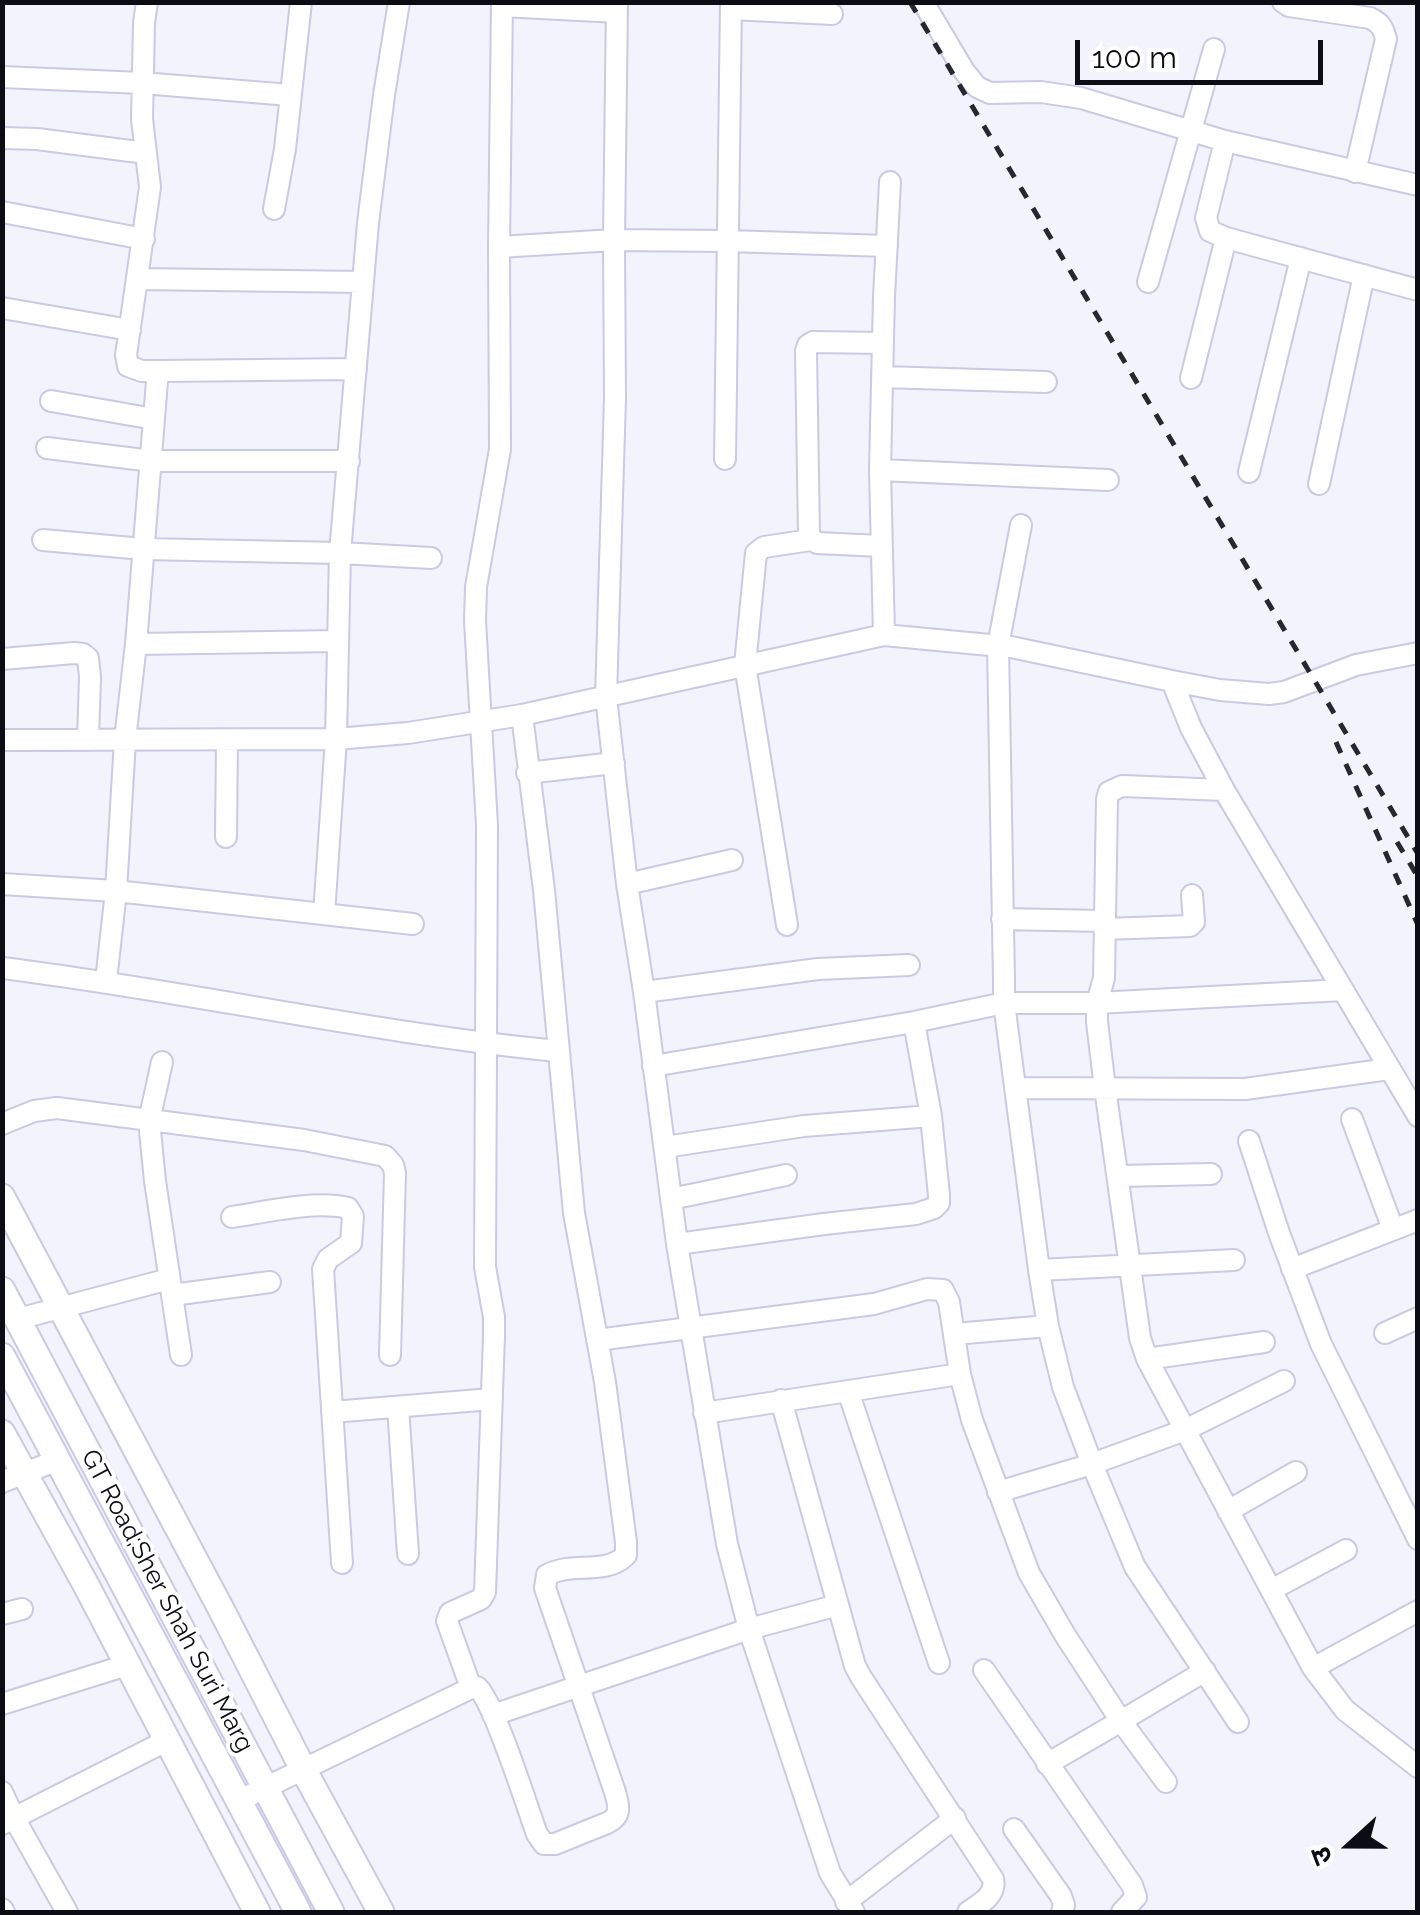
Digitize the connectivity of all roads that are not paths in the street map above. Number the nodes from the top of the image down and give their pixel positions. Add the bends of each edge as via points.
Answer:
1 (147, 2) edge
2 (301, 2) edge
3 (399, 2) edge
4 (924, 2) edge
5 (1283, 2) edge
6 (502, 4) edge
7 (731, 6) edge
8 (617, 7) edge
9 (832, 14) dead end
10 (1214, 50) dead end
11 (2, 76) edge
12 (142, 83) junction
13 (290, 95) junction
14 (1190, 131) junction
15 (2, 138) edge
16 (1225, 141) junction
17 (146, 154) junction
18 (1354, 172) junction
19 (890, 182) dead end
20 (1418, 186) edge
21 (274, 209) dead end
22 (2, 212) edge
23 (1226, 238) junction
24 (144, 239) junction
25 (614, 240) junction
26 (728, 241) junction
27 (887, 246) junction
28 (499, 247) junction
29 (1301, 258) junction
30 (1364, 275) junction
31 (138, 279) junction
32 (363, 282) junction
33 (1148, 282) dead end
34 (1418, 290) edge
35 (2, 308) edge
36 (130, 330) junction
37 (882, 344) junction
38 (356, 369) junction
39 (160, 371) junction
40 (883, 377) junction
41 (1191, 378) dead end
42 (1046, 382) dead end
43 (51, 400) dead end
44 (154, 419) junction
45 (47, 448) dead end
46 (726, 459) dead end
47 (152, 460) junction
48 (349, 461) junction
49 (880, 470) junction
50 (1250, 472) dead end
51 (1108, 480) dead end
52 (1319, 484) dead end
53 (1022, 525) dead end
54 (44, 540) dead end
55 (811, 540) junction
56 (882, 546) junction
57 (143, 549) junction
58 (340, 553) junction
59 (431, 558) dead end
60 (884, 635) junction
61 (338, 641) junction
62 (136, 644) junction
63 (998, 646) junction
64 (1418, 652) edge
65 (2, 659) edge
66 (745, 664) junction
67 (1172, 681) junction
68 (606, 697) junction
69 (522, 715) junction
70 (482, 721) junction
71 (336, 739) junction
72 (2, 740) edge
73 (88, 740) junction
74 (125, 740) junction
75 (228, 740) junction
76 (614, 763) junction
77 (528, 773) junction
78 (1224, 790) junction
79 (226, 837) dead end
80 (732, 860) dead end
81 (2, 884) edge
82 (627, 884) junction
83 (116, 891) junction
84 (1192, 896) dead end
85 (324, 914) junction
86 (1002, 919) junction
87 (413, 924) dead end
88 (1104, 925) junction
89 (788, 926) dead end
90 (909, 965) dead end
91 (2, 968) edge
92 (106, 980) junction
93 (1343, 990) junction
94 (644, 992) junction
95 (1004, 1003) junction
96 (1097, 1003) junction
97 (914, 1022) junction
98 (486, 1044) junction
99 (558, 1051) junction
100 (162, 1062) dead end
101 (653, 1066) junction
102 (1389, 1069) junction
103 (1016, 1088) junction
104 (1104, 1088) junction
105 (931, 1116) junction
106 (1418, 1116) edge
107 (1352, 1119) dead end
108 (149, 1120) junction
109 (2, 1124) edge
110 (1248, 1141) dead end
111 (664, 1147) junction
112 (1211, 1174) dead end
113 (786, 1175) dead end
114 (1118, 1176) junction
115 (2, 1196) edge
116 (672, 1199) junction
117 (232, 1217) dead end
118 (1418, 1220) edge
119 (1394, 1230) junction
120 (677, 1244) junction
121 (1234, 1260) dead end
122 (1130, 1266) junction
123 (1292, 1269) junction
124 (1039, 1270) junction
125 (270, 1282) dead end
126 (170, 1287) junction
127 (2, 1290) edge
128 (60, 1308) junction
129 (1418, 1318) edge
130 (18, 1319) junction
131 (1048, 1326) junction
132 (691, 1329) junction
133 (1385, 1333) dead end
134 (954, 1334) junction
135 (597, 1340) junction
136 (1264, 1342) dead end
137 (390, 1355) dead end
138 (181, 1356) dead end
139 (1147, 1359) junction
140 (4, 1362) edge
141 (960, 1374) junction
142 (1284, 1381) dead end
143 (848, 1391) junction
144 (492, 1399) junction
145 (780, 1400) junction
146 (398, 1407) junction
147 (332, 1412) junction
148 (704, 1414) junction
149 (1185, 1430) junction
150 (2, 1433) edge
151 (58, 1460) junction
152 (1092, 1464) junction
153 (1296, 1472) dead end
154 (13, 1479) edge
155 (998, 1492) junction
156 (1410, 1504) edge
157 (1228, 1511) junction
158 (1418, 1539) edge
159 (1346, 1550) dead end
160 (408, 1554) dead end
161 (342, 1563) dead end
162 (1271, 1590) junction
163 (838, 1606) junction
164 (1418, 1611) edge
165 (749, 1628) junction
166 (939, 1663) dead end
167 (127, 1664) junction
168 (1313, 1668) junction
169 (984, 1670) dead end
170 (1205, 1671) junction
171 (471, 1688) junction
172 (578, 1688) junction
173 (2, 1704) edge
174 (493, 1715) junction
175 (1121, 1721) junction
176 (1238, 1722) dead end
177 (166, 1740) junction
178 (1047, 1764) junction
179 (1418, 1767) edge
180 (302, 1769) junction
181 (1166, 1782) dead end
182 (265, 1787) junction
183 (2, 1792) edge
184 (240, 1800) junction
185 (954, 1818) junction
186 (8, 1821) edge
187 (1014, 1829) dead end
188 (990, 1906) edge
189 (850, 1907) edge
190 (67, 1912) edge
191 (258, 1912) edge
192 (296, 1912) edge
193 (331, 1912) edge
194 (381, 1912) edge
195 (968, 1912) edge
196 (1062, 1912) edge
197 (1122, 1912) edge

1 - 12 street
2 - 13 street
3 - 32 street
4 - 14 street via 977,88 1081,98
5 - 18 street via 1370,18 1383,29
6 - 8 street
6 - 28 street
7 - 9 street
7 - 26 street
8 - 25 street
10 - 14 street
11 - 12 street
12 - 13 street
12 - 17 street
13 - 21 street
14 - 16 street
14 - 33 street
15 - 17 street
16 - 18 street
16 - 23 street via 1206,218 1210,231
17 - 24 street
18 - 20 street
19 - 27 street
22 - 24 street
23 - 29 street
23 - 41 street
24 - 31 street
25 - 26 street
25 - 28 street
25 - 68 street
26 - 27 street
26 - 46 street
27 - 37 street
28 - 70 street via 500,448 476,587
29 - 30 street
29 - 50 street
30 - 34 street
30 - 52 street
31 - 32 street
31 - 36 street
32 - 38 street
35 - 36 street
36 - 39 street via 128,366
37 - 40 street
37 - 55 street via 808,345
38 - 39 street
38 - 48 street
39 - 44 street
40 - 42 street
40 - 49 street
43 - 44 street
44 - 47 street
45 - 47 street
47 - 48 street
47 - 57 street
48 - 58 street
49 - 51 street
49 - 56 street
53 - 63 street
54 - 57 street
55 - 56 street
55 - 66 street via 756,553
56 - 60 street
57 - 58 street
57 - 62 street
58 - 59 street
58 - 61 street
60 - 63 street
60 - 66 street
61 - 62 street
61 - 71 street
62 - 74 street
63 - 67 street
63 - 86 street
64 - 67 street via 1269,694
65 - 73 street via 74,653 88,658
66 - 68 street
66 - 89 street
67 - 78 street
68 - 69 street
68 - 76 street
69 - 70 street
69 - 77 street
70 - 71 street
70 - 98 street
71 - 75 street
71 - 85 street
72 - 73 street
73 - 74 street
74 - 75 street
74 - 83 street
75 - 79 street
76 - 77 street
76 - 82 street
77 - 99 street
78 - 88 street via 1122,786 1109,792
78 - 93 street
80 - 82 street
81 - 83 street
82 - 94 street
83 - 85 street
83 - 92 street
84 - 88 street via 1190,926
85 - 87 street
86 - 88 street
86 - 95 street
88 - 96 street
90 - 94 street via 818,968
91 - 92 street
92 - 98 street
93 - 96 street
93 - 102 street
94 - 101 street
95 - 96 street
95 - 97 street
95 - 103 street
96 - 104 street
97 - 101 street
97 - 105 street
98 - 99 street
98 - 144 street
99 - 135 street via 574,1213
100 - 108 street
101 - 111 street
102 - 104 street via 1244,1088
102 - 106 street
103 - 104 street
103 - 124 street
104 - 114 street
105 - 111 street
105 - 120 street via 939,1194 927,1212
107 - 119 street
108 - 109 street via 44,1108
108 - 126 street
108 - 137 street via 304,1140 389,1159 395,1173
110 - 123 street
111 - 116 street
112 - 114 street
113 - 116 street
114 - 122 street
115 - 128 main road
116 - 120 street
117 - 147 street via 302,1208 351,1211 351,1242 323,1269
118 - 119 street
119 - 123 street
120 - 132 street
121 - 122 street
122 - 124 street
122 - 139 street
123 - 156 street via 1321,1344
124 - 131 street
125 - 126 street
126 - 128 street
126 - 138 street
127 - 130 main road, GT Road;Sher Shah Suri Marg
128 - 130 street
128 - 180 main road
129 - 133 street
130 - 182 main road, GT Road;Sher Shah Suri Marg
131 - 134 street
131 - 152 street
132 - 134 street via 874,1304 937,1288 947,1295
132 - 135 street
132 - 148 street
134 - 141 street
135 - 172 street via 626,1555 608,1566 547,1575
136 - 139 street
139 - 149 street
140 - 151 main road, GT Road;Sher Shah Suri Marg
141 - 143 street
141 - 155 street
142 - 149 street
143 - 145 street
143 - 166 street
144 - 146 street
144 - 171 street via 485,1592 447,1618
145 - 148 street
145 - 163 street
146 - 147 street
146 - 160 street
147 - 161 street
148 - 165 street
149 - 152 street
149 - 157 street
150 - 154 main road
151 - 154 street
151 - 184 main road, GT Road;Sher Shah Suri Marg
152 - 155 street
152 - 170 street via 1136,1567
153 - 157 street
154 - 167 main road via 86,1585
155 - 175 street via 1042,1598
156 - 158 street
157 - 162 street
159 - 162 street
162 - 168 street
163 - 165 street
163 - 185 street via 860,1677
164 - 168 street
165 - 172 street
165 - 189 street via 830,1874
167 - 173 street
167 - 177 main road
168 - 179 street via 1345,1710
169 - 178 street
170 - 175 street
170 - 176 street
171 - 174 street via 483,1692
171 - 180 street
172 - 174 street
172 - 174 street via 619,1813 550,1846 537,1834
175 - 178 street
175 - 181 street
177 - 186 street
177 - 191 main road
178 - 197 street via 1132,1885 1136,1898
180 - 182 street
180 - 194 main road
182 - 184 street
182 - 193 main road, GT Road;Sher Shah Suri Marg
183 - 186 street
184 - 192 main road, GT Road;Sher Shah Suri Marg
185 - 188 street via 992,1873
185 - 189 street
186 - 190 street
187 - 196 street via 1060,1896
188 - 195 street

